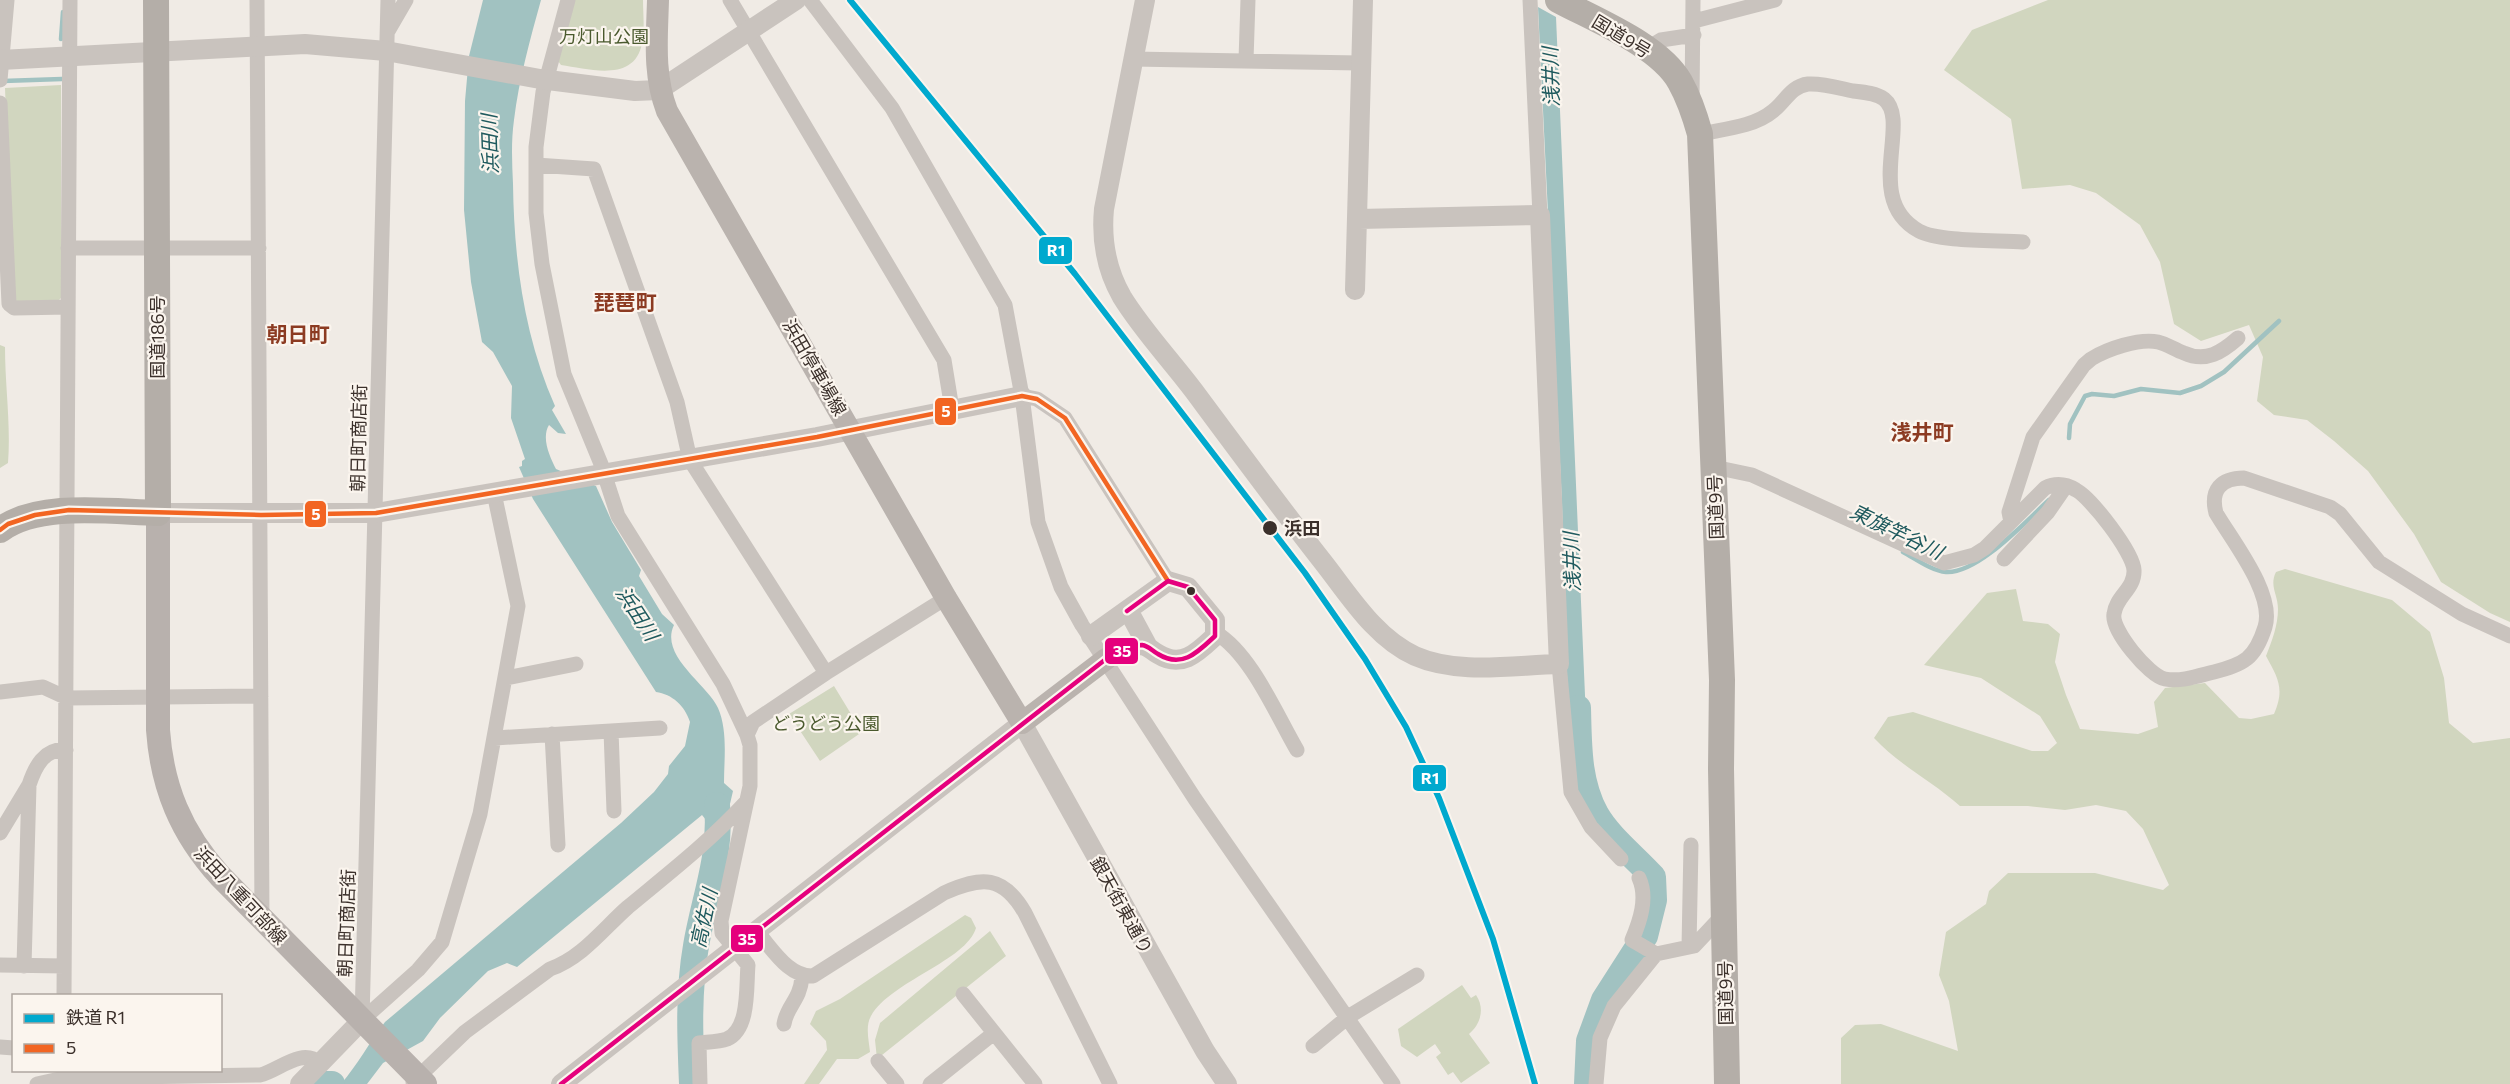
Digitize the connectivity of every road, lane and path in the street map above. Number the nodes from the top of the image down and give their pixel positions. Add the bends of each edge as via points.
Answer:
1 (7, 0) edge
2 (70, 0) edge
3 (156, 0) edge
4 (256, 0) edge
5 (388, 0) edge
6 (406, 0) edge
7 (568, 0) edge
8 (658, 0) edge
9 (730, 0) edge
10 (796, 0) edge
11 (810, 0) edge
12 (1144, 0) edge
13 (1248, 0) edge
14 (1363, 0) edge
15 (1530, 0) edge
16 (1560, 0) edge
17 (1693, 0) edge
18 (1775, 0) edge
19 (1694, 28) junction
20 (749, 32) junction
21 (387, 42) junction
22 (258, 46) junction
23 (1646, 49) junction
24 (156, 52) junction
25 (68, 59) junction
26 (1133, 59) junction
27 (1, 60) edge
28 (1246, 60) junction
29 (1360, 63) junction
30 (543, 79) junction
31 (0, 80) edge
32 (659, 90) junction
33 (0, 103) edge
34 (1691, 106) junction
35 (1700, 134) junction
36 (536, 165) junction
37 (1540, 215) junction
38 (1359, 219) junction
39 (2023, 242) dead end
40 (68, 248) junction
41 (157, 248) junction
42 (260, 248) junction
43 (1355, 290) dead end
44 (68, 308) junction
45 (2238, 338) dead end
46 (1022, 396) junction
47 (952, 409) junction
48 (851, 429) junction
49 (690, 460) junction
50 (1714, 467) junction
51 (600, 475) junction
52 (2067, 486) junction
53 (494, 493) junction
54 (69, 510) junction
55 (158, 513) junction
56 (376, 513) junction
57 (261, 514) junction
58 (2011, 522) junction
59 (0, 530) edge
60 (2004, 559) dead end
61 (1168, 581) junction
62 (946, 598) junction
63 (1128, 610) junction
64 (1216, 633) junction
65 (1091, 636) junction
66 (2510, 636) edge
67 (1148, 646) junction
68 (1106, 659) junction
69 (1559, 663) junction
70 (576, 664) dead end
71 (826, 672) junction
72 (506, 678) junction
73 (0, 692) edge
74 (261, 696) junction
75 (157, 697) junction
76 (67, 698) junction
77 (1022, 723) junction
78 (660, 728) dead end
79 (611, 731) junction
80 (552, 734) junction
81 (747, 735) junction
82 (495, 738) junction
83 (66, 750) junction
84 (1297, 750) dead end
85 (29, 785) junction
86 (745, 802) junction
87 (614, 811) dead end
88 (0, 833) edge
89 (558, 845) dead end
90 (1690, 845) dead end
91 (1621, 859) dead end
92 (1639, 878) dead end
93 (1724, 914) junction
94 (262, 920) junction
95 (757, 932) junction
96 (1689, 947) junction
97 (1647, 948) junction
98 (734, 951) junction
99 (0, 965) edge
100 (24, 966) junction
101 (64, 966) junction
102 (1417, 975) dead end
103 (802, 977) junction
104 (64, 994) edge
105 (963, 994) dead end
106 (1348, 1017) junction
107 (364, 1022) junction
108 (784, 1024) dead end
109 (994, 1033) junction
110 (1313, 1046) dead end
111 (878, 1061) dead end
112 (309, 1075) edge
113 (64, 1077) edge
114 (417, 1080) edge
115 (37, 1084) edge
116 (561, 1084) edge
117 (700, 1084) edge
118 (897, 1084) edge
119 (930, 1084) edge
120 (1035, 1084) edge
121 (1110, 1084) edge
122 (1227, 1084) edge
123 (1393, 1084) edge
124 (1596, 1084) edge
125 (1727, 1084) edge

1 - 27 street
2 - 25 street
3 - 24 highway, 国道186号
4 - 22 street
5 - 21 street, 朝日町商店街
6 - 21 street
7 - 30 street
8 - 32 main road, 浜田停車場線
9 - 20 street
10 - 20 street
11 - 46 street via 892,108 1005,306
12 - 26 street
13 - 28 street
14 - 29 street
15 - 37 street
16 - 23 highway, 国道9号
17 - 19 street
18 - 19 street
19 - 23 street
19 - 34 street
20 - 32 street
20 - 47 street via 944,360
21 - 22 street
21 - 30 street via 450,63
21 - 56 street, 朝日町商店街
22 - 24 street
22 - 42 street
23 - 34 highway, 国道9号 via 1679,80
24 - 25 street
24 - 41 highway, 国道186号
25 - 27 street
25 - 40 street
26 - 28 street
26 - 69 street via 1102,231 1112,281 1131,312 1356,604 1393,644 1440,664
27 - 31 street
28 - 29 street
29 - 38 street
30 - 32 street via 635,91
30 - 36 street
32 - 48 main road, 浜田停車場線 via 673,123
33 - 44 street via 9,304 14,308
34 - 35 highway, 国道9号
35 - 39 street via 1758,121 1801,86 1877,95 1887,102 1890,113 1890,190 1902,218 1917,230 1934,236
35 - 50 highway, 国道9号
36 - 49 street via 594,169 653,328 677,402
36 - 51 street via 542,264 564,374
37 - 38 street
37 - 69 street
38 - 43 street
40 - 41 street
40 - 44 street
41 - 42 street
41 - 55 highway, 国道186号
42 - 57 street
44 - 54 street
45 - 58 street via 2223,351 2206,357 2145,341 2091,359 2032,437 2009,512
46 - 47 street
46 - 61 street via 1037,399 1065,418
46 - 65 street via 1041,539 1061,587
47 - 48 street
48 - 49 street
48 - 62 main road, 浜田停車場線
49 - 51 street
49 - 71 street
50 - 58 street via 1752,474 1944,563 1979,552
50 - 93 highway, 国道9号 via 1722,680
51 - 53 street
51 - 81 street via 624,528 723,684
52 - 58 street via 2045,488
52 - 60 street
52 - 66 street via 2087,499 2128,551 2134,576 2129,590 2115,606 2114,624 2159,677 2189,678 2235,666 2244,662 2261,639 2266,603 2213,502 2223,481 2234,478 2330,507 2379,562 2462,614
53 - 56 street
53 - 72 street via 518,606
54 - 55 highway
54 - 59 highway via 34,515
54 - 76 street
55 - 57 street
55 - 75 main road, 浜田八重可部線
56 - 57 street
56 - 107 street, 朝日町商店街
57 - 74 street
61 - 63 street
61 - 64 street via 1188,587 1215,620
62 - 71 street
62 - 77 main road, 浜田停車場線
63 - 65 street
63 - 67 street
64 - 67 street via 1195,654 1181,661 1167,660
64 - 84 street via 1232,642
65 - 68 street
67 - 68 street via 1134,646
68 - 77 main road
68 - 106 street via 1195,799
69 - 91 street via 1570,792 1591,827
70 - 72 street
71 - 81 street via 753,722
72 - 82 street
73 - 76 street via 43,687
74 - 75 street
74 - 94 street
75 - 76 street
75 - 94 main road, 浜田八重可部線 via 160,761 175,809 190,840 207,862
76 - 83 street
77 - 95 street
77 - 122 street, 銀天街東通り
78 - 79 street
79 - 80 street
79 - 87 street
80 - 82 street
80 - 89 street
81 - 86 street via 750,786
82 - 107 street via 480,814 441,942
83 - 85 street via 44,757
83 - 101 street
85 - 88 street
85 - 100 street
86 - 98 street via 721,921 722,933
86 - 114 street via 710,839 566,964 550,969 465,1032
90 - 96 street
92 - 97 street via 1643,891 1641,911 1632,939
93 - 96 street
93 - 125 highway, 国道9号
94 - 107 main road, 浜田八重可部線
95 - 98 street
95 - 103 street
96 - 97 street
97 - 124 street via 1607,1017 1597,1052
98 - 116 street
98 - 117 street via 748,965 742,1017 739,1027 726,1039 699,1043
99 - 100 street
100 - 101 street
101 - 104 street
102 - 106 street
103 - 108 street via 801,994
103 - 121 street via 813,976 944,893 965,884 1003,884 1025,913
105 - 109 street
106 - 110 street
106 - 123 street
107 - 112 street
107 - 114 main road, 浜田八重可部線
109 - 119 street
109 - 120 street
111 - 118 street
112 - 113 street via 313,1058 304,1057 273,1072 244,1076
113 - 115 street

